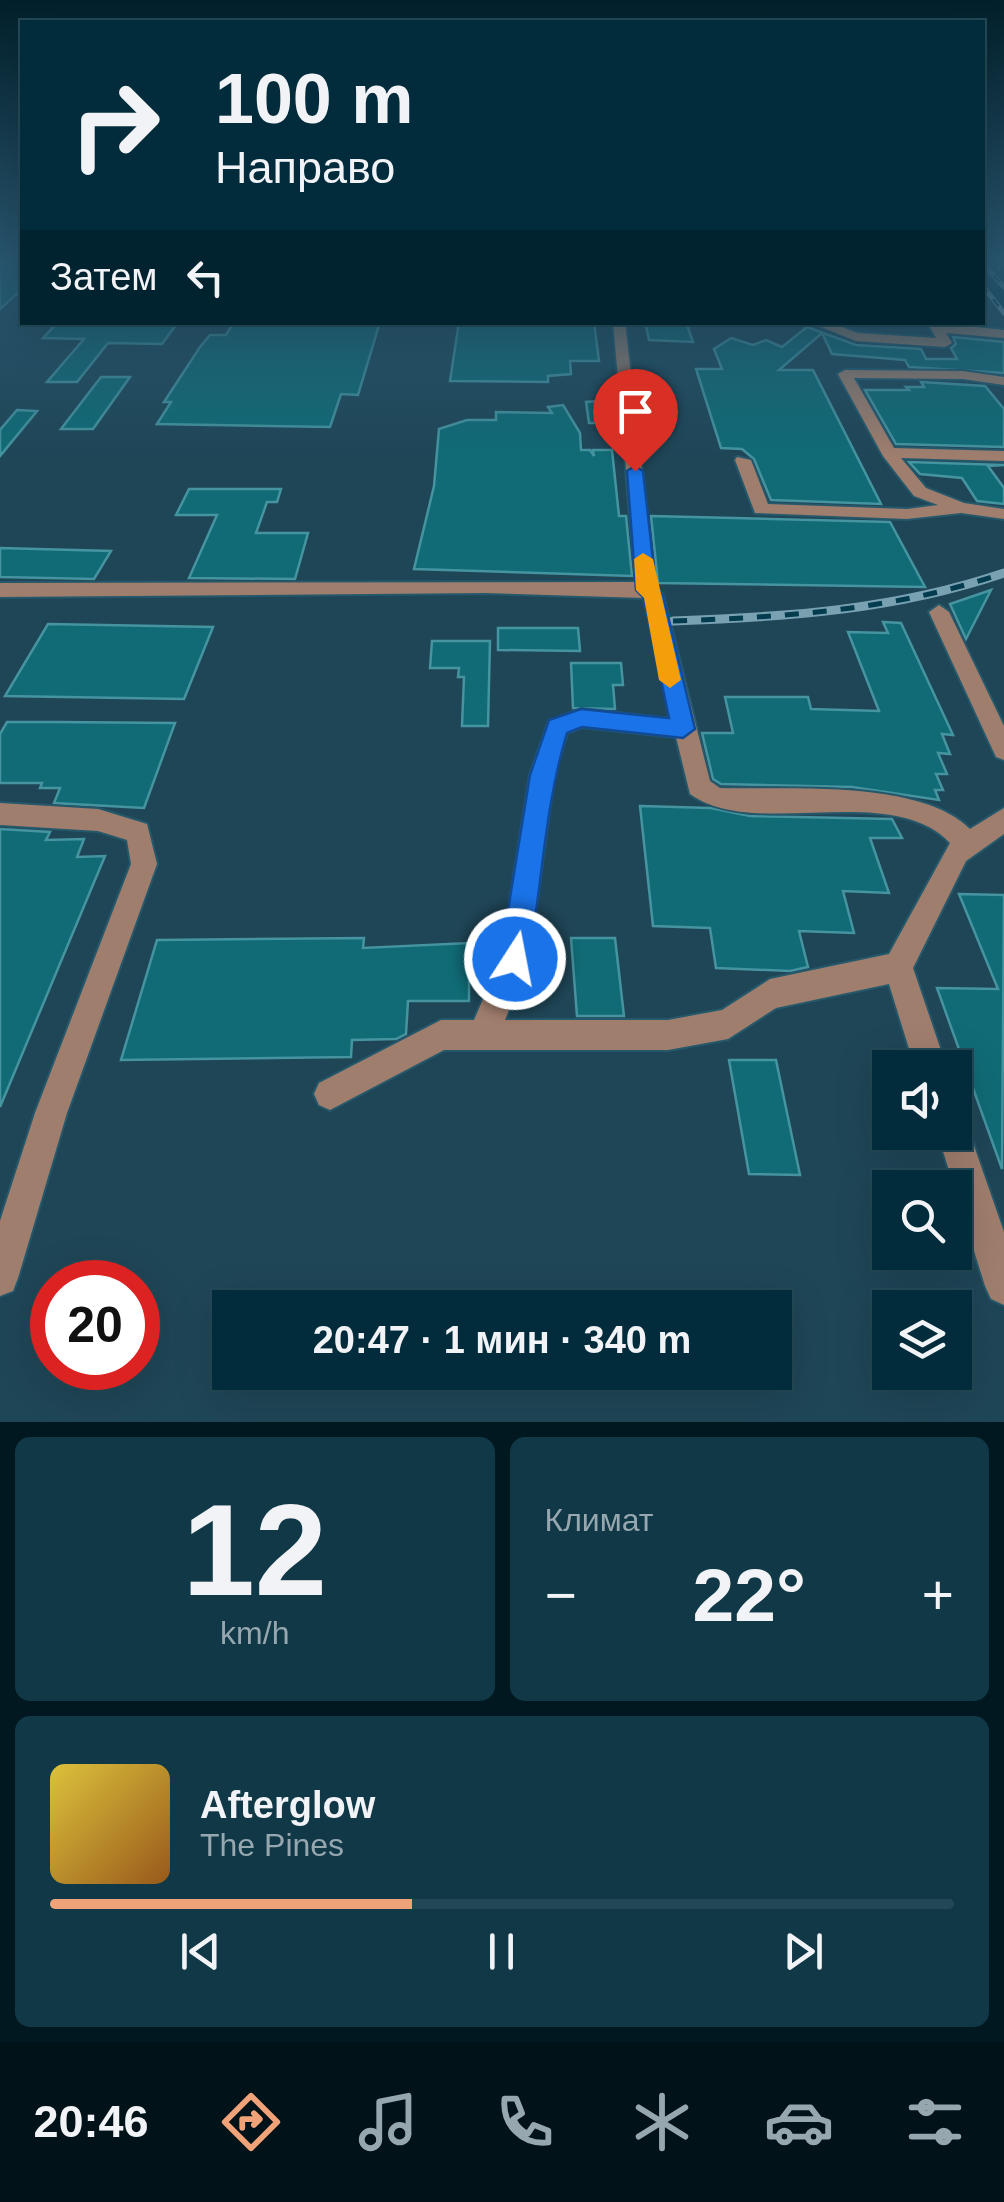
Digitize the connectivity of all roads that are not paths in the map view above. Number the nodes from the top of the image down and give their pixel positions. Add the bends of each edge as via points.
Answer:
1 (618, 325) edge
2 (823, 325) edge
3 (935, 326) edge
4 (1004, 334) edge
5 (945, 343) junction
6 (1004, 349) edge
7 (962, 375) junction
8 (1004, 382) edge
9 (889, 453) junction
10 (1004, 456) edge
11 (744, 460) dead end
12 (961, 508) junction
13 (1004, 514) edge
14 (0, 590) edge
15 (646, 590) junction
16 (940, 612) dead end
17 (683, 729) junction
18 (1004, 750) edge
19 (0, 814) edge
20 (1004, 819) edge
21 (968, 845) junction
22 (898, 967) junction
23 (483, 1035) junction
24 (926, 1050) edge
25 (330, 1094) dead end
26 (959, 1150) edge
27 (0, 1278) edge
28 (1004, 1286) edge

1 - 15 street
2 - 5 street via 856,337
3 - 4 street
3 - 5 street
5 - 6 street
5 - 7 street
7 - 8 street
7 - 9 street via 844,374
9 - 10 street
9 - 12 street via 920,492
11 - 12 street via 761,508 907,514
12 - 13 street
14 - 15 street via 271,591 434,583
15 - 17 street via 653,595
16 - 18 street
17 - 21 street via 699,787 716,799 894,804 948,824
17 - 23 street via 581,718 558,727 542,775 515,959
19 - 27 street via 98,820 138,832 144,864 50,1113
20 - 21 street
21 - 22 street via 957,853
22 - 23 street via 770,994 728,1024 668,1035
22 - 24 street
23 - 25 street via 442,1035
26 - 28 street

